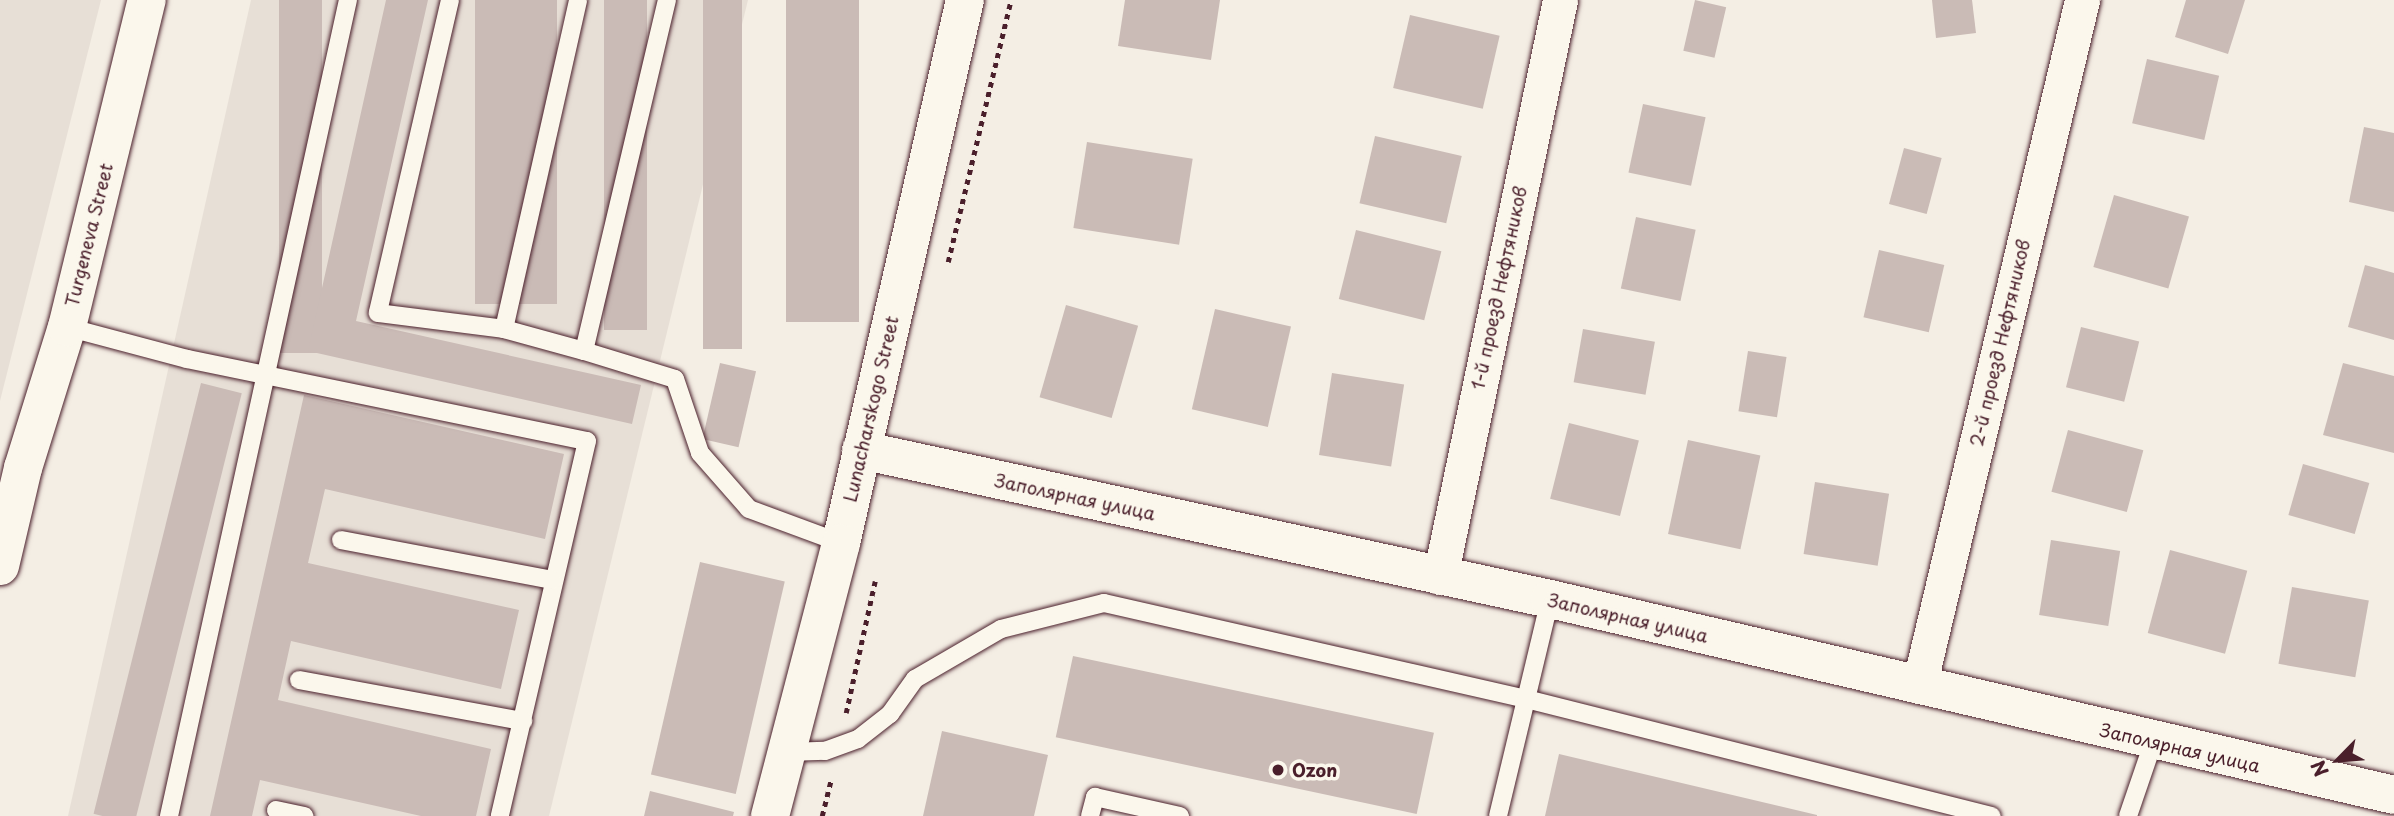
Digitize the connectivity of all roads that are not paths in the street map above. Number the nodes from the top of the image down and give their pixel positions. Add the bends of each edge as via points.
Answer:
1 (146, 0) edge
2 (348, 0) edge
3 (450, 0) edge
4 (578, 0) edge
5 (667, 0) edge
6 (965, 0) edge
7 (1560, 0) edge
8 (2082, 0) edge
9 (67, 327) junction
10 (504, 329) junction
11 (584, 351) junction
12 (264, 373) junction
13 (861, 450) junction
14 (12, 465) edge
15 (341, 540) dead end
16 (841, 543) junction
17 (0, 566) edge
18 (1440, 577) junction
19 (552, 580) junction
20 (1550, 599) junction
21 (299, 680) dead end
22 (1919, 686) junction
23 (1526, 699) junction
24 (523, 722) junction
25 (2153, 743) junction
26 (787, 752) junction
27 (2394, 795) edge
28 (276, 810) dead end
29 (169, 816) edge
30 (304, 816) edge
31 (500, 816) edge
32 (771, 816) edge
33 (1090, 816) edge
34 (1180, 816) edge
35 (1498, 816) edge
36 (1992, 816) edge
37 (2128, 816) edge

1 - 9 street, Turgeneva Street
2 - 12 lane
3 - 10 lane via 378,313
4 - 10 lane
5 - 11 lane
6 - 13 street, Lunacharskogo Street
7 - 18 street, 1-й проезд Нефтяников
8 - 22 street, 2-й проезд Нефтяников
9 - 12 lane via 187,359
9 - 14 street, Turgeneva Street
10 - 11 lane
11 - 16 lane via 675,379 701,453 749,509
12 - 19 lane via 587,441
12 - 29 lane
13 - 16 street, Lunacharskogo Street
13 - 18 street, Заполярная улица
14 - 17 street, Turgeneva Street
15 - 19 lane
16 - 26 street, Lunacharskogo Street
18 - 20 street, Заполярная улица
19 - 24 lane
20 - 22 street, Заполярная улица
20 - 23 lane
21 - 24 lane
22 - 25 street, Заполярная улица
23 - 26 lane via 1104,603 1001,629 915,679 890,714 858,739 825,751
23 - 35 lane
23 - 36 lane
24 - 31 lane
25 - 27 street, Заполярная улица
25 - 37 lane
26 - 32 street, Lunacharskogo Street
28 - 30 lane
33 - 34 lane via 1095,797

